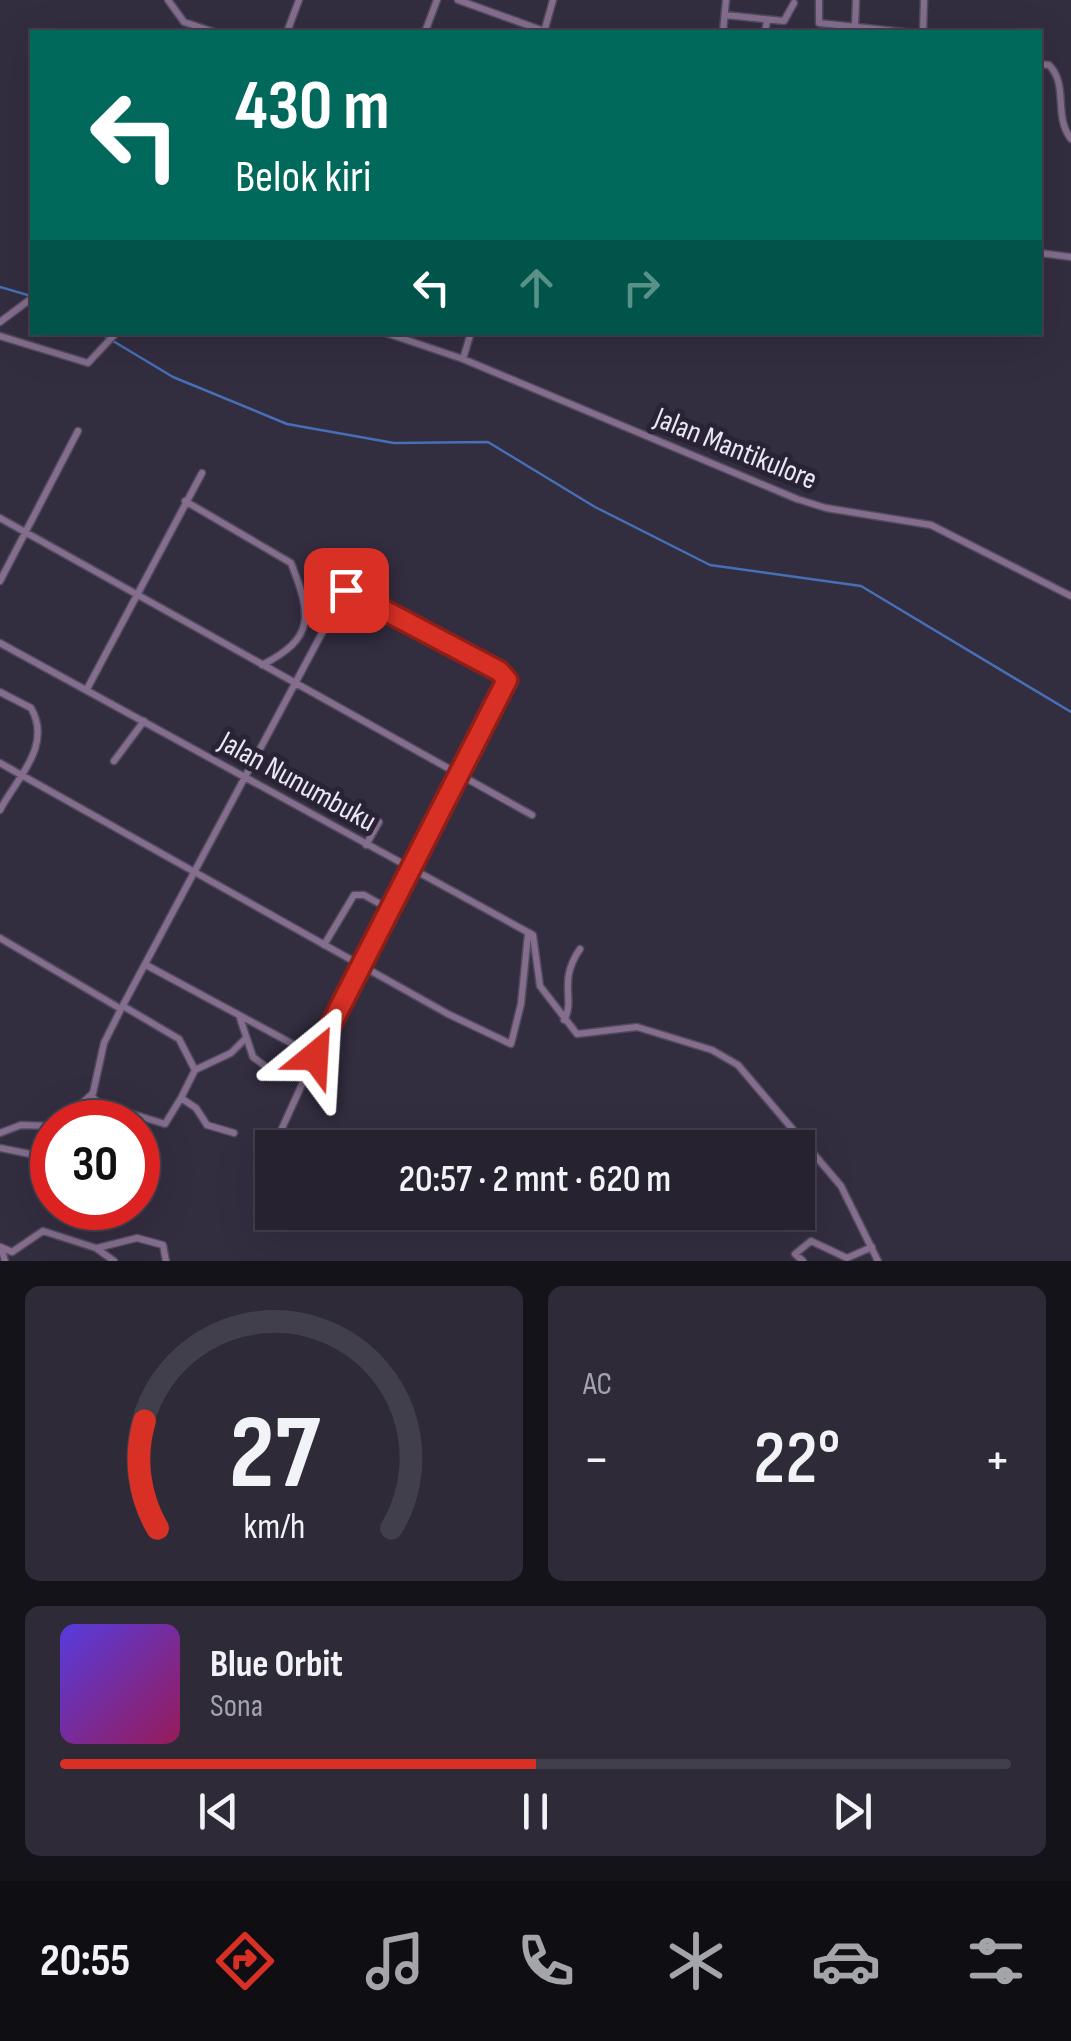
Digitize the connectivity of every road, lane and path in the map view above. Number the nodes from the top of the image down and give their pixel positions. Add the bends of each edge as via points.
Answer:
1 (168, 0) edge
2 (299, 0) edge
3 (438, 0) edge
4 (458, 0) edge
5 (554, 0) edge
6 (726, 0) edge
7 (819, 0) edge
8 (856, 0) edge
9 (924, 0) edge
10 (794, 3) dead end
11 (724, 15) junction
12 (767, 20) junction
13 (855, 27) junction
14 (835, 29) edge
15 (208, 30) edge
16 (288, 30) edge
17 (426, 30) edge
18 (539, 30) edge
19 (545, 30) edge
20 (724, 30) edge
21 (764, 30) edge
22 (874, 30) edge
23 (923, 30) edge
24 (1042, 64) edge
25 (1071, 140) edge
26 (1071, 247) edge
27 (1042, 253) edge
28 (1070, 256) edge
29 (30, 300) edge
30 (0, 322) edge
31 (115, 335) edge
32 (392, 335) edge
33 (470, 335) edge
34 (0, 336) edge
35 (463, 360) junction
36 (78, 431) dead end
37 (202, 473) dead end
38 (185, 501) junction
39 (0, 518) edge
40 (26, 532) junction
41 (0, 581) edge
42 (136, 592) junction
43 (1071, 596) edge
44 (0, 644) edge
45 (262, 665) junction
46 (294, 683) junction
47 (86, 689) junction
48 (0, 692) edge
49 (144, 721) junction
50 (114, 761) dead end
51 (0, 763) edge
52 (460, 774) junction
53 (24, 775) junction
54 (244, 777) junction
55 (0, 810) edge
56 (532, 815) dead end
57 (379, 822) dead end
58 (366, 845) junction
59 (412, 870) junction
60 (196, 873) junction
61 (391, 910) junction
62 (528, 934) junction
63 (0, 938) edge
64 (324, 944) junction
65 (580, 948) dead end
66 (148, 966) junction
67 (361, 966) junction
68 (122, 1008) junction
69 (239, 1017) junction
70 (564, 1020) junction
71 (245, 1039) junction
72 (314, 1058) junction
73 (195, 1070) junction
74 (91, 1096) junction
75 (181, 1098) junction
76 (86, 1100) edge
77 (30, 1125) edge
78 (282, 1130) edge
79 (0, 1132) edge
80 (234, 1134) dead end
81 (0, 1148) edge
82 (30, 1154) edge
83 (0, 1246) edge
84 (872, 1247) junction
85 (96, 1248) junction
86 (795, 1254) junction
87 (103, 1257) edge
88 (5, 1261) edge
89 (114, 1261) edge
90 (166, 1261) edge
91 (788, 1261) edge
92 (803, 1261) edge
93 (878, 1261) edge

1 - 15 street via 184,22
2 - 16 street
3 - 17 street
4 - 18 street
5 - 19 street
6 - 11 street
7 - 14 street via 818,21
8 - 13 street
9 - 23 street
10 - 12 street via 788,19
11 - 12 street
11 - 20 street
12 - 21 street
13 - 14 street
13 - 22 street
24 - 25 street via 1057,74 1060,118
26 - 28 street
27 - 28 street
29 - 30 street
31 - 34 street via 94,360 82,363
32 - 35 street, Jalan Mantikulore
33 - 35 street
35 - 43 street, Jalan Mantikulore via 797,499 931,525
36 - 40 street
37 - 38 street
38 - 42 street
38 - 45 street via 291,563 302,636 292,650
39 - 40 street
40 - 41 street
40 - 42 street
42 - 45 street
42 - 47 street
44 - 47 street, Jalan Nunumbuku
45 - 46 street
46 - 52 street
46 - 52 street via 346,590 499,671 506,684
46 - 54 street
47 - 49 street, Jalan Nunumbuku
48 - 53 street via 34,712 34,758
49 - 50 street
49 - 54 street, Jalan Nunumbuku
51 - 53 street
52 - 56 street
52 - 59 street
53 - 55 street
53 - 60 street
54 - 58 street, Jalan Nunumbuku
54 - 60 street
57 - 58 street
58 - 59 street, Jalan Nunumbuku
59 - 61 street
59 - 62 street, Jalan Nunumbuku
60 - 64 street
60 - 66 street
61 - 64 street via 354,895
61 - 67 street
62 - 67 street via 512,1044
62 - 70 street via 537,944 536,978
63 - 68 street
64 - 67 street
65 - 70 street via 565,981
66 - 68 street
66 - 69 street
67 - 72 street
68 - 73 street via 179,1039
68 - 74 street via 104,1043
69 - 71 street
69 - 72 street
70 - 84 street via 581,1036 636,1027 700,1045 738,1065 841,1186
71 - 72 street via 253,1058 273,1072
71 - 73 street
72 - 78 street
73 - 75 street
74 - 75 street via 165,1124
74 - 76 street
75 - 80 street via 207,1125
77 - 79 street
81 - 82 street
83 - 85 street via 18,1251 42,1231
83 - 88 street
84 - 86 street via 848,1258 811,1241
84 - 93 street
85 - 87 street
85 - 90 street via 150,1238 163,1245
86 - 91 street
86 - 92 street
87 - 89 street

